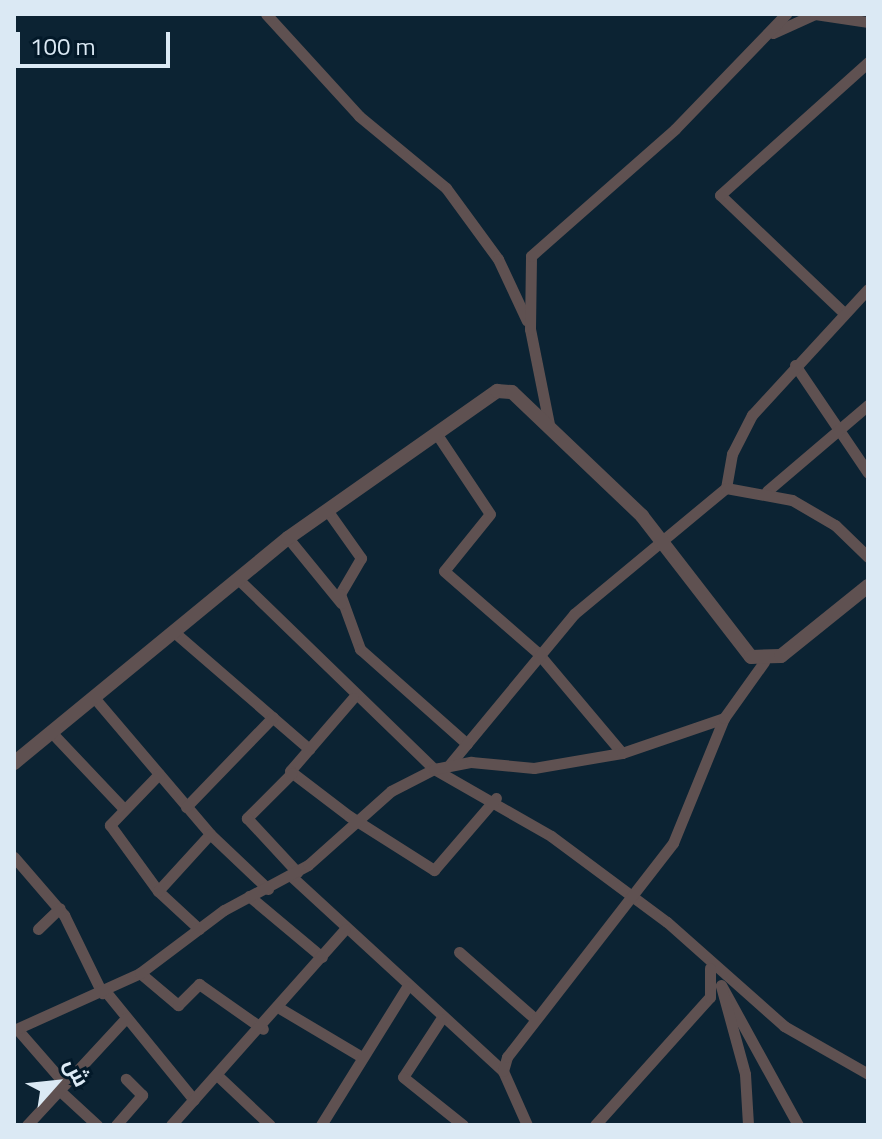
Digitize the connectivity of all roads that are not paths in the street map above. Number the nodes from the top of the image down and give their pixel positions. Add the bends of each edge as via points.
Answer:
1 (266, 14) edge
2 (786, 14) edge
3 (868, 22) edge
4 (759, 42) junction
5 (866, 67) edge
6 (868, 289) edge
7 (844, 313) junction
8 (530, 329) junction
9 (795, 365) junction
10 (868, 405) edge
11 (549, 424) junction
12 (839, 427) junction
13 (436, 433) junction
14 (868, 473) edge
15 (726, 488) junction
16 (767, 491) junction
17 (327, 510) junction
18 (288, 538) junction
19 (662, 540) junction
20 (868, 557) edge
21 (238, 579) junction
22 (868, 586) edge
23 (341, 604) junction
24 (174, 632) junction
25 (537, 652) junction
26 (764, 662) junction
27 (353, 698) junction
28 (97, 701) junction
29 (273, 717) junction
30 (724, 718) junction
31 (53, 734) junction
32 (467, 744) junction
33 (309, 749) junction
34 (622, 753) junction
35 (14, 763) edge
36 (450, 764) junction
37 (434, 769) junction
38 (292, 773) junction
39 (159, 774) junction
40 (496, 798) junction
41 (186, 807) junction
42 (124, 809) junction
43 (358, 820) junction
44 (210, 834) junction
45 (14, 857) edge
46 (294, 874) junction
47 (268, 889) junction
48 (158, 891) junction
49 (249, 896) junction
50 (635, 898) junction
51 (60, 908) junction
52 (38, 929) dead end
53 (199, 929) junction
54 (345, 929) junction
55 (459, 952) dead end
56 (322, 957) junction
57 (709, 965) junction
58 (140, 973) junction
59 (718, 983) junction
60 (407, 987) junction
61 (104, 993) junction
62 (281, 1009) junction
63 (533, 1017) junction
64 (126, 1018) junction
65 (441, 1019) junction
66 (263, 1029) junction
67 (16, 1030) edge
68 (360, 1056) junction
69 (503, 1071) junction
70 (868, 1074) edge
71 (218, 1076) junction
72 (126, 1079) dead end
73 (62, 1087) junction
74 (194, 1100) junction
75 (524, 1124) edge
76 (27, 1125) edge
77 (97, 1125) edge
78 (116, 1125) edge
79 (171, 1125) edge
80 (270, 1125) edge
81 (321, 1125) edge
82 (463, 1125) edge
83 (595, 1125) edge
84 (748, 1125) edge
85 (798, 1125) edge

1 - 8 street via 359,116 446,188 498,259
2 - 4 street
3 - 4 street via 815,14
4 - 8 street via 675,129 536,247 528,266
5 - 7 street via 720,195
6 - 7 street
7 - 9 street
8 - 11 street
9 - 12 street
9 - 15 street via 743,432
10 - 12 street
11 - 13 street via 503,390
11 - 19 street
12 - 14 street
12 - 16 street
13 - 17 street
13 - 25 street via 490,514 443,569
15 - 16 street
15 - 19 street
16 - 20 street via 835,525
17 - 18 street
17 - 23 street via 361,558
18 - 21 street
18 - 23 street
19 - 25 street
19 - 26 street via 728,634
21 - 24 street
21 - 27 street
22 - 26 street via 790,651
23 - 32 street via 362,652
24 - 28 street
24 - 29 street
25 - 32 street
25 - 34 street
26 - 30 street
27 - 33 street
27 - 37 street
28 - 31 street
28 - 39 street
29 - 33 street
29 - 41 street
30 - 34 street
30 - 50 street via 688,813
31 - 35 street
31 - 42 street
32 - 36 street
33 - 38 street
34 - 36 street via 534,768
36 - 37 street
37 - 40 street
37 - 43 street via 391,791
38 - 43 street
38 - 46 street via 247,818
39 - 41 street
39 - 42 street
40 - 43 street via 434,870
40 - 50 street
41 - 44 street
42 - 48 street via 110,825
43 - 46 street
44 - 47 street
44 - 48 street
45 - 51 street
46 - 47 street
46 - 54 street
47 - 49 street
48 - 53 street
49 - 53 street
49 - 56 street
50 - 57 street
50 - 63 street
51 - 52 street
51 - 61 street
53 - 58 street
54 - 56 street
54 - 60 street
55 - 63 street
56 - 62 street
57 - 59 street
57 - 70 street via 784,1026
58 - 61 street
58 - 66 street via 178,1005 199,984
59 - 83 street via 685,1028
59 - 84 street via 745,1074
59 - 85 street
60 - 65 street
60 - 68 street
61 - 64 street
61 - 67 street
62 - 66 street
62 - 68 street
63 - 69 street
64 - 73 street
64 - 74 street
65 - 69 street
65 - 82 street via 403,1077
66 - 71 street
67 - 73 street
68 - 81 street via 349,1072 355,1079
69 - 75 street
71 - 74 street
71 - 80 street
72 - 78 street via 142,1095
73 - 76 street
73 - 77 street
74 - 79 street

